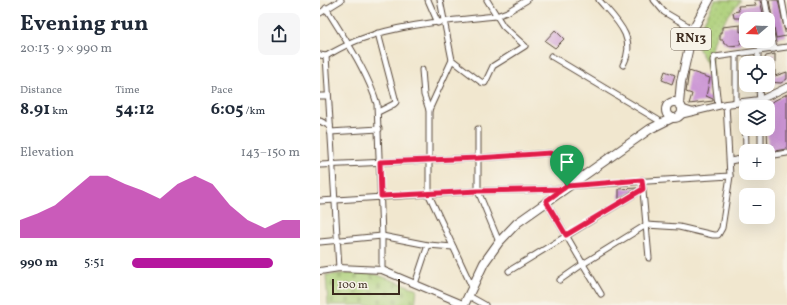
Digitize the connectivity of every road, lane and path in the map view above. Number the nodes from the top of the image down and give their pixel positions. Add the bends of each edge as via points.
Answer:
1 (341, 0) edge
2 (428, 0) edge
3 (440, 0) edge
4 (487, 0) edge
5 (527, 0) edge
6 (599, 0) edge
7 (654, 0) edge
8 (709, 0) edge
9 (765, 0) edge
10 (782, 0) edge
11 (326, 8) junction
12 (320, 13) edge
13 (496, 16) junction
14 (446, 21) junction
15 (438, 23) junction
16 (787, 27) edge
17 (693, 29) junction
18 (378, 33) junction
19 (348, 44) junction
20 (787, 47) edge
21 (774, 49) junction
22 (758, 52) junction
23 (736, 55) junction
24 (322, 56) edge
25 (550, 56) dead end
26 (758, 56) edge
27 (452, 60) junction
28 (623, 65) dead end
29 (422, 70) dead end
30 (787, 87) edge
31 (759, 92) edge
32 (320, 96) edge
33 (328, 96) junction
34 (760, 100) joint
35 (736, 103) junction
36 (739, 103) edge
37 (726, 104) junction
38 (718, 106) junction
39 (677, 109) junction
40 (429, 110) junction
41 (378, 112) junction
42 (658, 120) junction
43 (321, 124) edge
44 (330, 129) junction
45 (379, 129) junction
46 (478, 129) dead end
47 (650, 129) junction
48 (787, 153) edge
49 (775, 155) edge
50 (478, 158) junction
51 (428, 159) junction
52 (739, 159) edge
53 (730, 161) junction
54 (380, 162) junction
55 (332, 165) junction
56 (320, 166) edge
57 (730, 176) junction
58 (642, 180) junction
59 (565, 188) junction
60 (643, 189) junction
61 (478, 191) junction
62 (429, 195) junction
63 (381, 196) junction
64 (335, 200) junction
65 (320, 201) edge
66 (546, 201) junction
67 (646, 225) junction
68 (566, 235) junction
69 (382, 236) junction
70 (337, 239) junction
71 (320, 242) edge
72 (499, 242) junction
73 (428, 245) junction
74 (453, 247) junction
75 (649, 258) dead end
76 (582, 264) junction
77 (339, 268) junction
78 (382, 270) junction
79 (509, 270) dead end
80 (320, 271) edge
81 (560, 280) dead end
82 (415, 284) junction
83 (472, 287) junction
84 (601, 294) dead end
85 (468, 296) junction
86 (464, 305) edge
87 (485, 305) edge

1 - 11 street
2 - 15 street
3 - 14 street
4 - 13 street
5 - 13 street
6 - 28 street via 626,36 629,53
7 - 17 street via 664,12
8 - 17 main road, RN13
9 - 21 street
10 - 16 street
11 - 12 street
11 - 19 street
13 - 14 street
13 - 27 street via 525,46 493,66 486,82 483,83
14 - 15 street
14 - 27 street
15 - 18 street
17 - 39 main road, RN13
18 - 19 street
18 - 41 street via 396,102
19 - 24 street
19 - 41 street via 374,94
20 - 21 street
21 - 22 street
22 - 23 street
22 - 26 street
23 - 35 street
23 - 38 street via 715,57 713,60
24 - 33 street
25 - 42 street
27 - 40 street
29 - 40 street via 424,95
30 - 34 street
31 - 34 street
32 - 33 street
33 - 44 street
35 - 36 street
35 - 37 street
37 - 38 street
37 - 53 street
38 - 39 street via 693,112
39 - 42 main road, RN13 via 667,106
39 - 47 main road, RN13
40 - 51 street
41 - 45 street
42 - 47 main road, RN13
43 - 44 street
44 - 45 street
44 - 55 street
45 - 54 street
46 - 50 street
47 - 59 main road, RN13
48 - 49 street
50 - 51 street
50 - 59 street via 554,154
50 - 61 street
51 - 54 street
51 - 62 street
52 - 53 street
53 - 57 street
54 - 55 street
54 - 63 street
55 - 56 street
55 - 64 street
57 - 58 street
57 - 67 street via 722,228 718,235 679,227
58 - 59 street
58 - 60 street
59 - 61 street
59 - 66 main road, RN13
60 - 67 street
60 - 68 street
61 - 62 street
61 - 72 street
62 - 63 street
62 - 74 street
63 - 64 street
63 - 69 street
64 - 65 street
64 - 70 street
66 - 68 street
66 - 72 main road, RN13 via 517,223
67 - 75 street
67 - 76 street
68 - 76 street
68 - 79 street
69 - 70 street
69 - 73 street
69 - 78 street
70 - 71 street
70 - 77 street
72 - 83 main road, RN13 via 484,263
73 - 74 street
73 - 82 street
74 - 83 street
76 - 81 street
76 - 84 street
77 - 78 street
77 - 80 street
78 - 82 street
82 - 86 street
83 - 85 main road, RN13
85 - 86 main road, RN13
85 - 87 street

